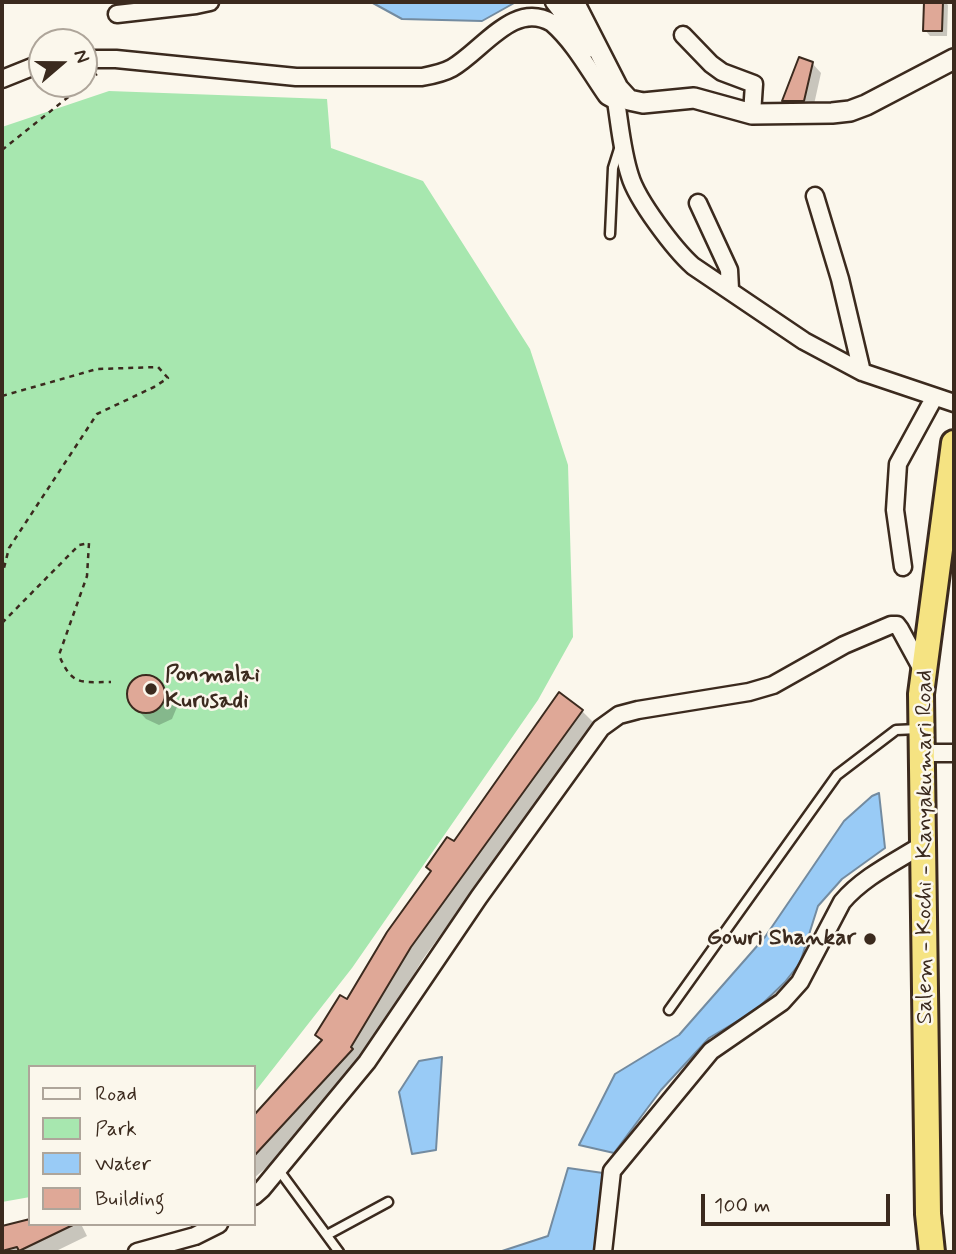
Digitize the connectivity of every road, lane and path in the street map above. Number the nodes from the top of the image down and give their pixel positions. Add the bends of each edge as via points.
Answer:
1 (210, 2) edge
2 (554, 2) edge
3 (574, 2) edge
4 (117, 14) dead end
5 (683, 35) dead end
6 (98, 59) edge
7 (116, 59) junction
8 (954, 59) edge
9 (28, 69) edge
10 (2, 79) edge
11 (596, 80) junction
12 (622, 100) junction
13 (752, 114) junction
14 (622, 140) junction
15 (2, 150) edge
16 (815, 196) dead end
17 (698, 203) dead end
18 (610, 233) dead end
19 (730, 289) junction
20 (862, 372) junction
21 (2, 396) edge
22 (934, 398) junction
23 (954, 403) edge
24 (954, 443) edge
25 (903, 567) dead end
26 (2, 576) edge
27 (2, 623) edge
28 (924, 674) junction
29 (111, 682) dead end
30 (922, 741) junction
31 (954, 753) edge
32 (922, 845) junction
33 (668, 1010) dead end
34 (278, 1170) junction
35 (256, 1194) edge
36 (388, 1202) dead end
37 (215, 1226) edge
38 (327, 1235) junction
39 (137, 1252) edge
40 (339, 1252) edge
41 (603, 1252) edge
42 (932, 1252) edge

1 - 4 street
2 - 11 street via 575,31
3 - 12 street
5 - 13 street via 716,68 754,84
6 - 7 street
7 - 11 street via 296,77 432,75 453,68 499,26 531,11 552,23
7 - 15 path
8 - 13 street via 850,111
9 - 10 street
11 - 12 street via 607,96
12 - 13 street via 643,103 694,98
12 - 14 street
14 - 18 lane via 613,168
14 - 19 street via 633,185 680,254
16 - 20 street
17 - 19 street via 729,270
19 - 20 street via 804,341
20 - 22 street
21 - 26 path via 97,369 158,367 168,378 97,414 9,548
22 - 23 street
22 - 25 street via 898,464 895,510
24 - 28 highway, Salem - Kochi - Kanyakumari Road
27 - 29 path via 79,545 89,543 87,576 59,655 67,673 78,682
28 - 30 highway, Salem - Kochi - Kanyakumari Road
28 - 34 street via 900,628 891,625 774,685 611,719 478,897 367,1062
30 - 31 street
30 - 32 highway, Salem - Kochi - Kanyakumari Road
30 - 33 lane via 896,730 837,775
32 - 41 street via 849,894 800,982 782,1002 711,1051 612,1171
32 - 42 highway, Salem - Kochi - Kanyakumari Road
34 - 35 street
34 - 38 lane
36 - 38 lane
37 - 39 street
38 - 40 lane

